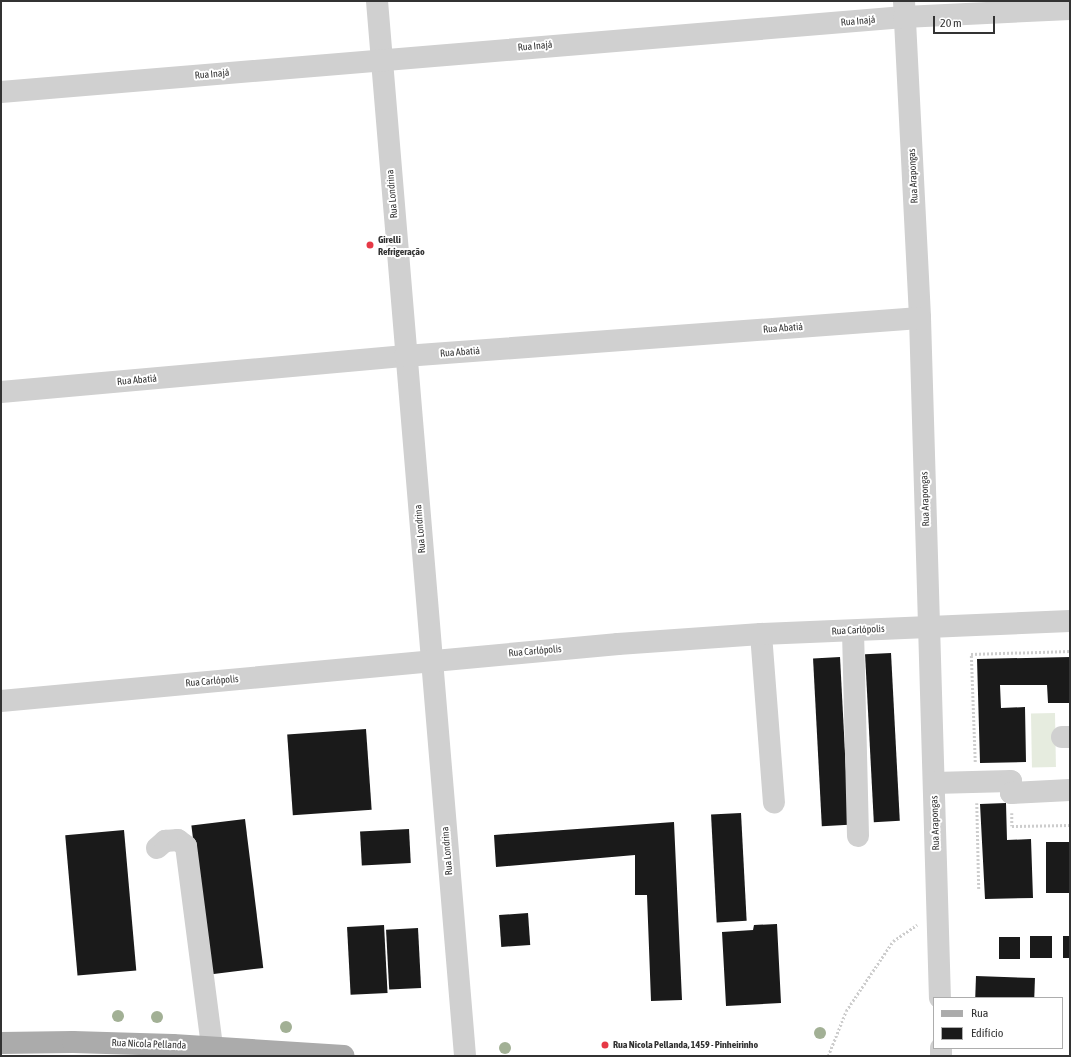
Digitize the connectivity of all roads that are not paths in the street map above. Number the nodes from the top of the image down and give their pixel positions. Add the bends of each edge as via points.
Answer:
1 (376, 1) edge
2 (904, 9) edge
3 (1070, 9) edge
4 (381, 59) junction
5 (1, 92) edge
6 (920, 318) junction
7 (406, 356) junction
8 (1, 392) edge
9 (1070, 621) edge
10 (929, 626) junction
11 (853, 630) junction
12 (761, 634) junction
13 (430, 660) junction
14 (1, 701) edge
15 (934, 783) junction
16 (1070, 790) edge
17 (774, 803) dead end
18 (858, 836) dead end
19 (157, 848) dead end
20 (940, 997) edge
21 (1, 1043) edge
22 (212, 1047) junction
23 (344, 1056) edge
24 (465, 1056) edge

1 - 4 street, Rua Londrina
2 - 3 street, Rua Inajá
2 - 4 street, Rua Inajá
2 - 6 street, Rua Arapongas
4 - 5 street, Rua Inajá
4 - 7 street, Rua Londrina
6 - 7 street, Rua Abatiá
6 - 10 street, Rua Arapongas
7 - 8 street, Rua Abatiá
7 - 13 street, Rua Londrina
9 - 10 street, Rua Carlópolis
10 - 11 street, Rua Carlópolis
10 - 15 street, Rua Arapongas
11 - 12 street, Rua Carlópolis
11 - 18 street
12 - 13 street, Rua Carlópolis
12 - 17 street
13 - 14 street, Rua Carlópolis
13 - 24 street, Rua Londrina
15 - 16 street via 1011,781 1011,793
15 - 20 street, Rua Arapongas
19 - 22 street via 165,841 178,840 186,846
21 - 22 main road, Rua Nicola Pellanda via 73,1042
22 - 23 main road, Rua Nicola Pellanda

